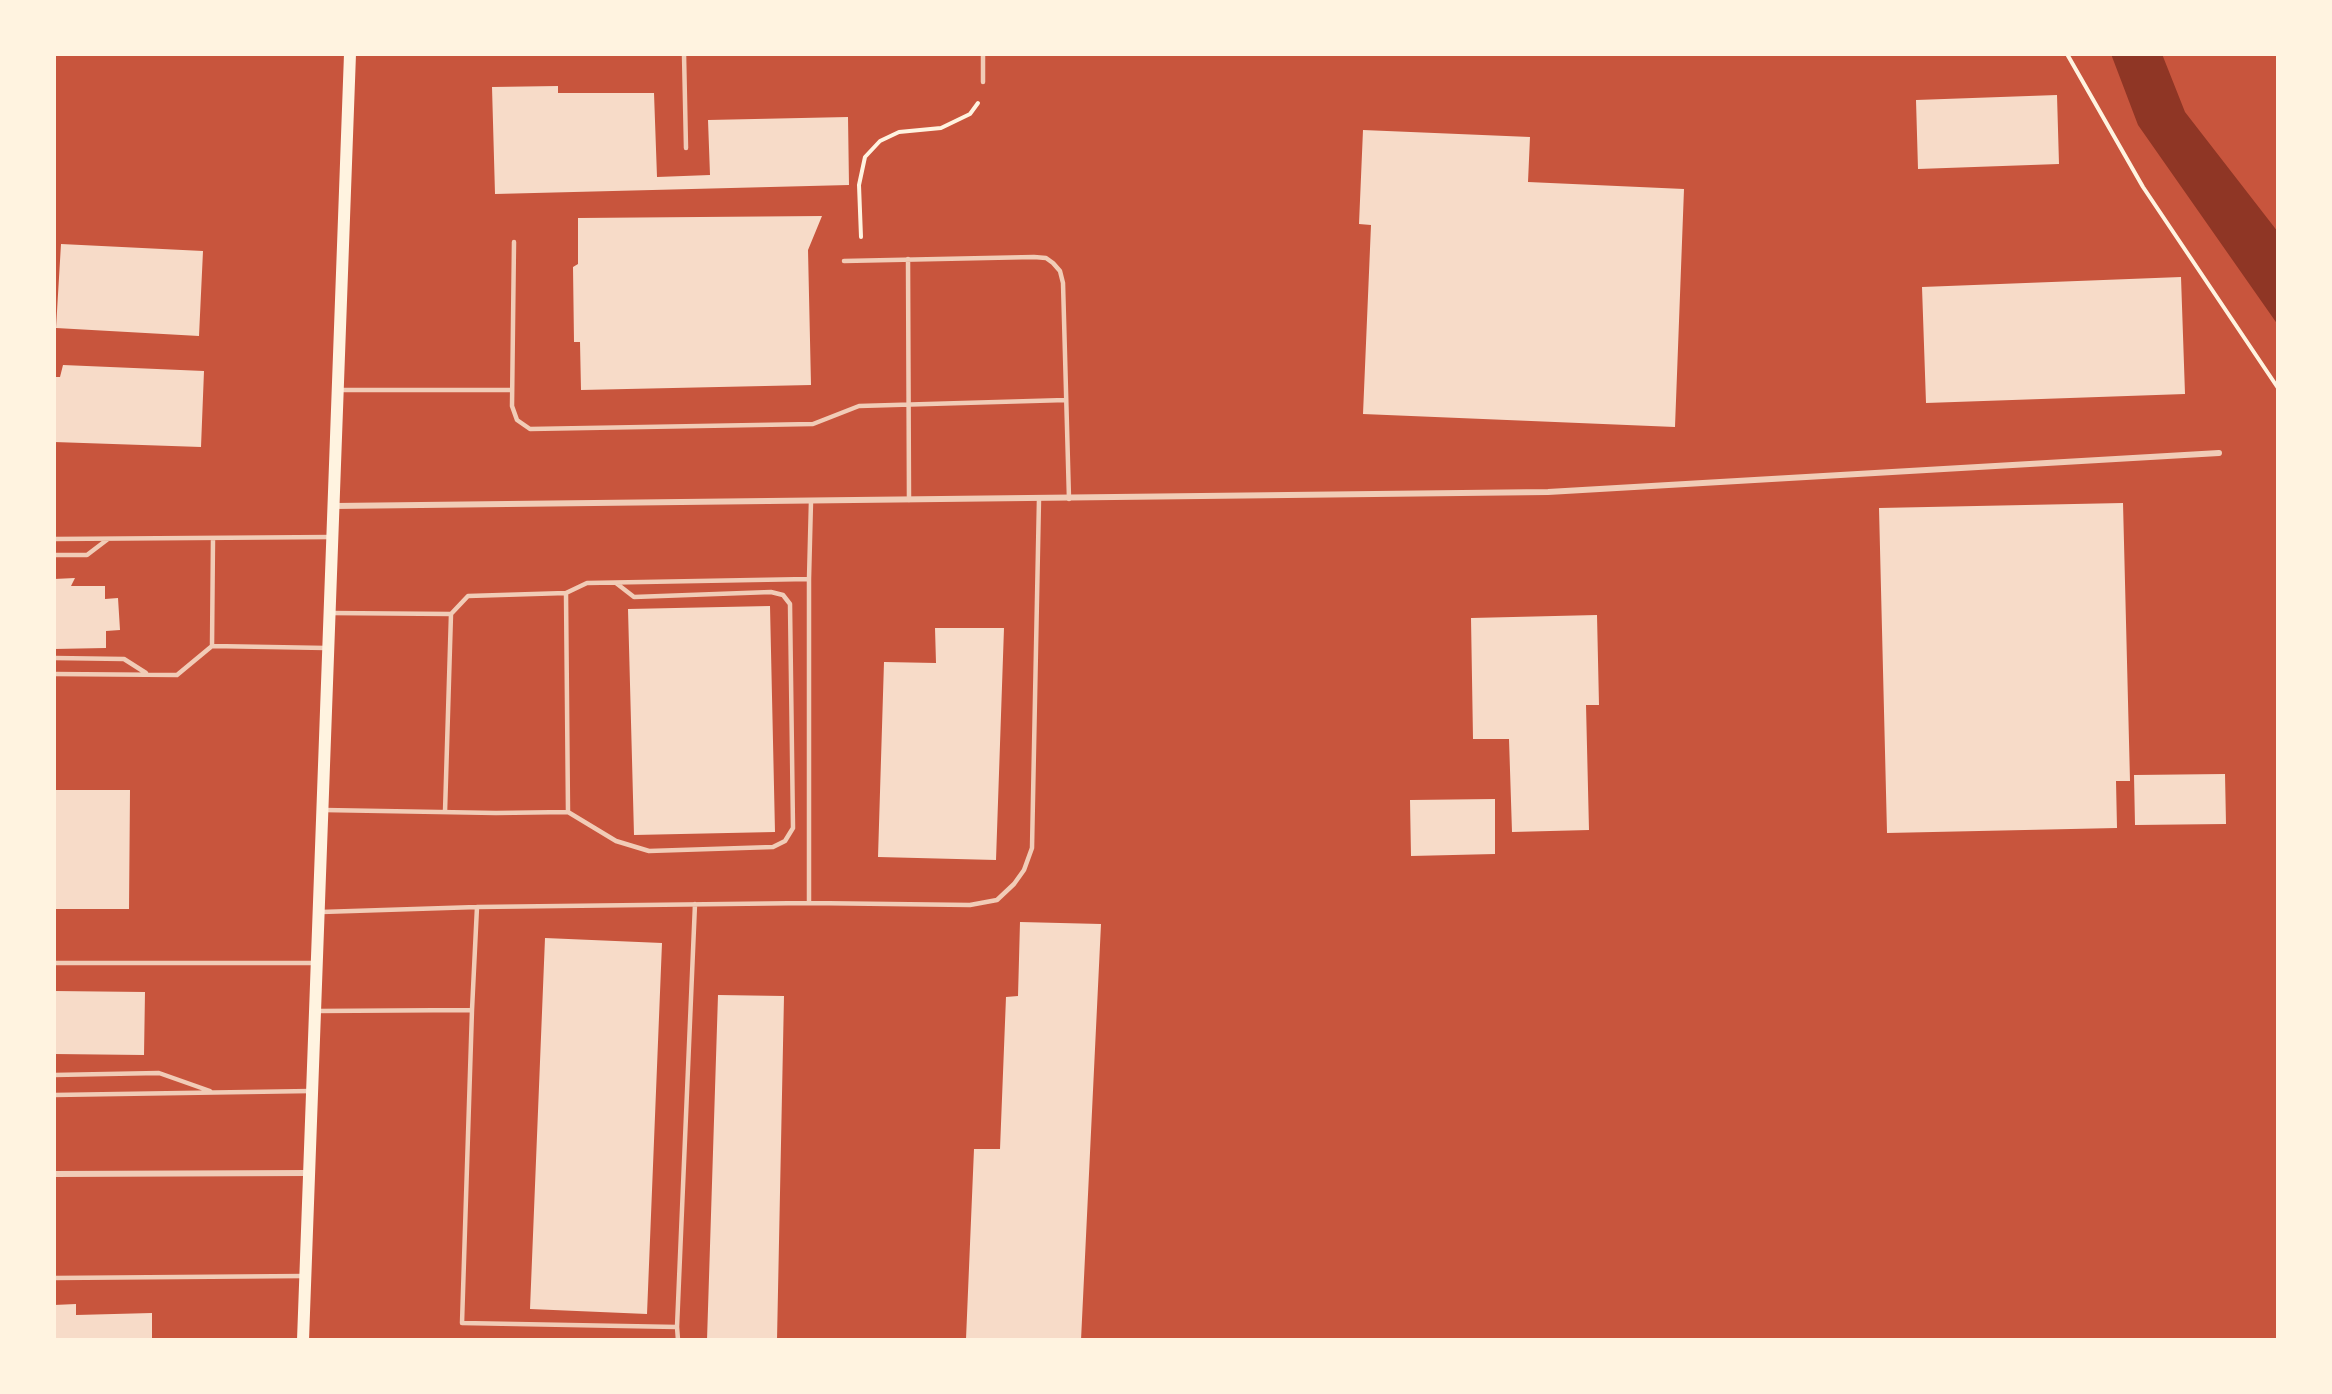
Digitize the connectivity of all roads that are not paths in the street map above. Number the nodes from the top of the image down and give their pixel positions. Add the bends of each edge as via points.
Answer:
1 (350, 54) edge
2 (684, 54) edge
3 (983, 54) edge
4 (983, 82) road end
5 (686, 148) dead end
6 (514, 242) dead end
7 (908, 259) junction
8 (844, 261) dead end
9 (338, 390) junction
10 (512, 390) junction
11 (1066, 400) junction
12 (909, 404) junction
13 (2219, 453) dead end
14 (1039, 499) junction
15 (1069, 499) junction
16 (909, 500) junction
17 (811, 501) junction
18 (333, 506) junction
19 (332, 537) junction
20 (213, 538) junction
21 (54, 539) edge
22 (108, 539) junction
23 (54, 555) edge
24 (809, 579) junction
25 (616, 583) junction
26 (566, 593) junction
27 (330, 613) junction
28 (451, 614) junction
29 (212, 646) junction
30 (328, 648) junction
31 (54, 658) edge
32 (147, 673) junction
33 (54, 674) edge
34 (322, 810) junction
35 (445, 812) junction
36 (568, 812) junction
37 (809, 903) junction
38 (695, 904) junction
39 (477, 907) junction
40 (318, 912) junction
41 (54, 963) edge
42 (316, 963) junction
43 (472, 1010) junction
44 (314, 1011) junction
45 (54, 1074) edge
46 (312, 1091) junction
47 (214, 1093) junction
48 (54, 1095) edge
49 (309, 1173) junction
50 (54, 1174) edge
51 (305, 1276) junction
52 (54, 1278) edge
53 (678, 1327) junction
54 (303, 1340) edge
55 (678, 1340) edge

1 - 9 main road
2 - 5 lane
3 - 4 lane
6 - 10 lane
7 - 8 lane
7 - 11 lane via 1035,257 1053,263 1064,283
7 - 12 lane
9 - 10 lane
9 - 18 main road
10 - 12 lane via 517,420 530,429 546,431 813,424 859,406
11 - 12 lane
11 - 15 lane
12 - 16 lane
13 - 15 street via 1548,492
14 - 15 street
14 - 16 street
14 - 37 lane via 1032,848 1024,870 997,900 970,905
16 - 17 street
17 - 18 street
17 - 24 lane
18 - 19 main road
19 - 20 lane
19 - 27 main road
20 - 22 lane
20 - 29 lane
21 - 22 lane
22 - 23 lane via 87,555
24 - 25 lane
24 - 37 lane
25 - 26 lane via 587,583
25 - 36 lane via 634,597 771,592 783,595 789,604 793,828 785,841 772,847 649,851 616,841
26 - 28 lane via 468,596
26 - 36 lane
27 - 28 lane
27 - 30 main road
28 - 35 lane
29 - 30 lane
29 - 32 lane via 177,675
30 - 34 main road
31 - 32 lane via 124,659
32 - 33 lane
34 - 35 lane
34 - 40 main road
35 - 36 lane
37 - 38 lane
38 - 39 lane
38 - 53 lane
39 - 40 lane
39 - 43 lane
40 - 42 main road
41 - 42 lane
42 - 44 main road
43 - 44 lane
43 - 53 lane via 462,1323
44 - 46 main road
45 - 47 lane via 159,1073
46 - 47 lane
46 - 49 main road
47 - 48 lane
49 - 50 street
49 - 51 main road
51 - 52 lane
51 - 54 main road
53 - 55 lane

